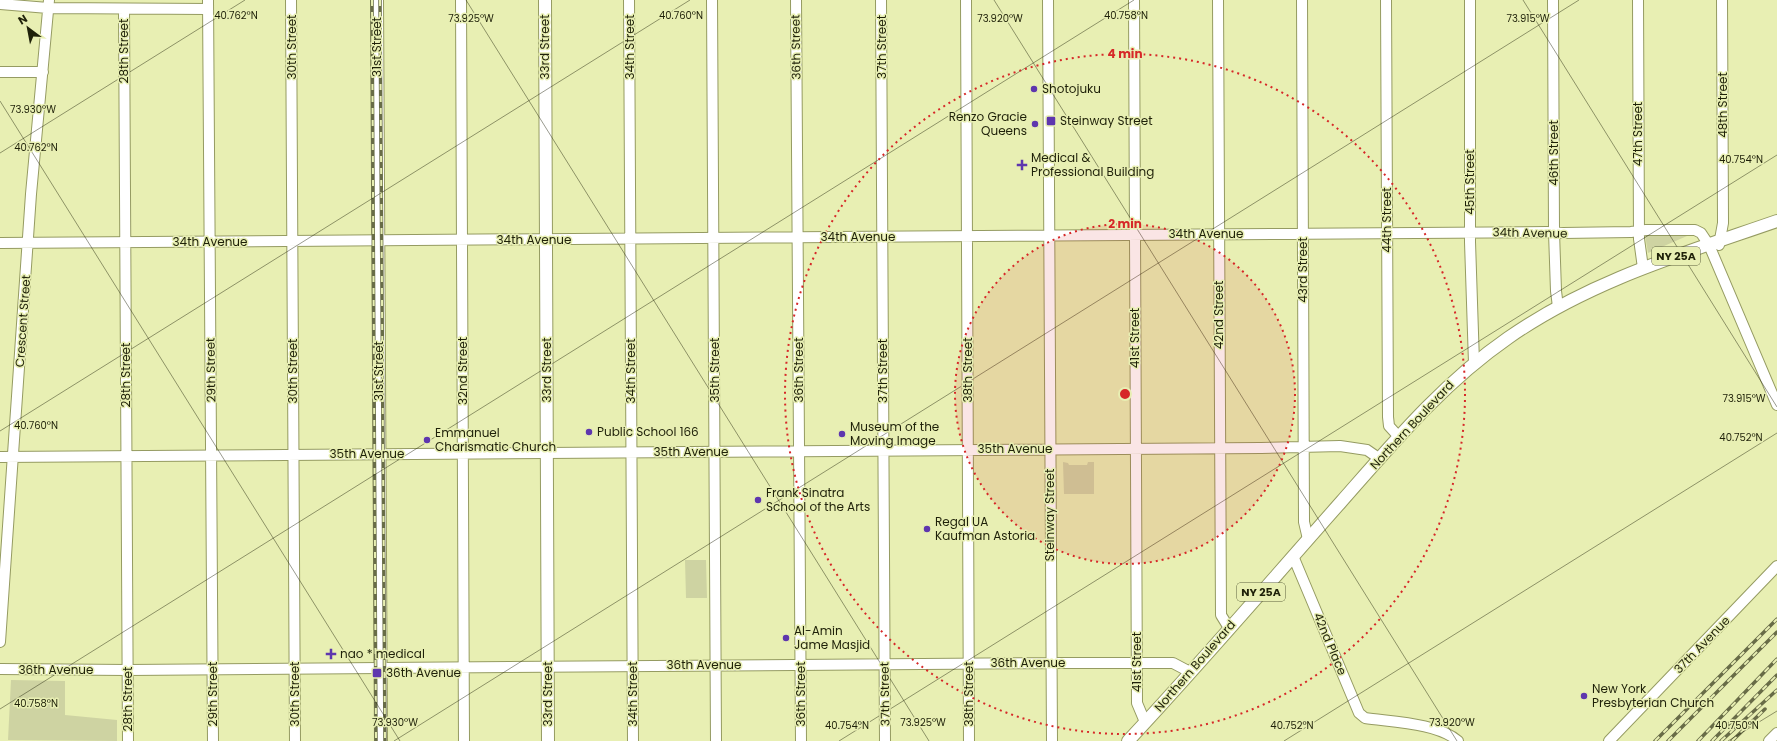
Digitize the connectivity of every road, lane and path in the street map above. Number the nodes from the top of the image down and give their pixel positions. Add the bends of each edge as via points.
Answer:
1 (291, 0) edge
2 (377, 0) edge
3 (461, 0) edge
4 (545, 0) edge
5 (629, 0) edge
6 (712, 0) edge
7 (796, 0) edge
8 (882, 0) edge
9 (966, 0) edge
10 (1048, 0) edge
11 (1134, 0) edge
12 (1218, 0) edge
13 (1302, 0) edge
14 (1386, 0) edge
15 (1470, 0) edge
16 (1553, 0) edge
17 (1638, 0) edge
18 (1722, 0) edge
19 (0, 4) edge
20 (48, 4) edge
21 (208, 5) edge
22 (124, 10) junction
23 (0, 72) edge
24 (43, 72) junction
25 (1777, 220) edge
26 (1639, 231) junction
27 (1470, 232) junction
28 (1554, 232) junction
29 (1387, 233) junction
30 (1219, 234) junction
31 (1303, 234) junction
32 (1135, 235) junction
33 (967, 236) junction
34 (1049, 236) junction
35 (883, 237) junction
36 (714, 238) junction
37 (799, 238) junction
38 (630, 239) junction
39 (462, 240) junction
40 (546, 240) junction
41 (209, 241) junction
42 (378, 241) junction
43 (1721, 241) junction
44 (292, 242) junction
45 (29, 243) junction
46 (125, 243) junction
47 (0, 244) edge
48 (1709, 245) junction
49 (1714, 257) junction
50 (1643, 268) junction
51 (1558, 307) junction
52 (1474, 363) junction
53 (1777, 405) edge
54 (1399, 437) junction
55 (1304, 447) junction
56 (1136, 448) junction
57 (1220, 448) junction
58 (1050, 449) junction
59 (884, 450) junction
60 (968, 450) junction
61 (800, 451) junction
62 (631, 452) junction
63 (714, 452) junction
64 (547, 453) junction
65 (379, 454) junction
66 (463, 454) junction
67 (293, 455) junction
68 (127, 456) junction
69 (212, 456) junction
70 (0, 457) edge
71 (14, 457) junction
72 (1380, 459) junction
73 (1308, 539) junction
74 (1293, 556) junction
75 (1777, 566) edge
76 (1229, 628) junction
77 (0, 642) edge
78 (969, 663) junction
79 (1051, 663) junction
80 (884, 664) junction
81 (1137, 664) junction
82 (715, 665) junction
83 (801, 665) junction
84 (632, 666) junction
85 (464, 667) junction
86 (548, 667) junction
87 (381, 668) junction
88 (0, 669) edge
89 (213, 669) junction
90 (294, 669) junction
91 (128, 670) junction
92 (1190, 672) junction
93 (1145, 722) junction
94 (1777, 733) edge
95 (128, 741) edge
96 (213, 741) edge
97 (295, 741) edge
98 (381, 741) edge
99 (464, 741) edge
100 (548, 741) edge
101 (633, 741) edge
102 (716, 741) edge
103 (801, 741) edge
104 (885, 741) edge
105 (969, 741) edge
106 (1052, 741) edge
107 (1128, 741) edge
108 (1458, 741) edge
109 (1609, 741) edge
110 (1769, 741) edge

1 - 44 street, 30th Street
2 - 42 main road, 31st Street
3 - 39 street, 32nd Street
4 - 40 main road, 33rd Street
5 - 38 street, 34th Street
6 - 36 street, 35th Street
7 - 37 street, 36th Street
8 - 35 street, 37th Street
9 - 33 street, 38th Street
10 - 34 street, Steinway Street
11 - 32 street, 41st Street
12 - 30 street, 42nd Street
13 - 31 street, 43rd Street
14 - 29 street, 44th Street
15 - 27 street, 45th Street
16 - 28 street, 46th Street
17 - 26 street, 47th Street
18 - 43 street, 48th Street
19 - 20 street
20 - 22 street
20 - 24 street, Crescent Street
21 - 22 street
21 - 41 street, 29th Street
22 - 46 street, 28th Street
23 - 24 street
24 - 45 street, Crescent Street via 31,194
25 - 43 main road, Northern Boulevard / NY 25A
26 - 28 street, 34th Avenue
26 - 48 street, 34th Avenue via 1698,231
26 - 50 street, 47th Street
27 - 28 street, 34th Avenue
27 - 29 street, 34th Avenue
27 - 52 street, 45th Street
28 - 51 street, 46th Street
29 - 31 street, 34th Avenue
29 - 54 street, 44th Street via 1388,417 1389,426
30 - 31 street, 34th Avenue
30 - 32 street, 34th Avenue
30 - 57 street, 42nd Street
31 - 55 street, 43rd Street
32 - 34 street, 34th Avenue
32 - 56 street, 41st Street
33 - 34 street, 34th Avenue
33 - 35 street, 34th Avenue
33 - 60 street, 38th Street
34 - 58 street, Steinway Street
35 - 37 street, 34th Avenue
35 - 59 street, 37th Street
36 - 37 street, 34th Avenue
36 - 38 street, 34th Avenue
36 - 63 street, 35th Street
37 - 61 street, 36th Street
38 - 40 street, 34th Avenue
38 - 62 street, 34th Street
39 - 40 street, 34th Avenue
39 - 42 street, 34th Avenue
39 - 66 street, 32nd Street
40 - 64 main road, 33rd Street
41 - 44 street, 34th Avenue
41 - 46 street, 34th Avenue
41 - 69 street, 29th Street
42 - 44 street, 34th Avenue
42 - 65 main road, 31st Street
43 - 48 main road, Northern Boulevard / NY 25A
43 - 49 street, 48th Street
44 - 67 street, 30th Street
45 - 46 street, 34th Avenue
45 - 47 street, 34th Avenue
45 - 71 street, Crescent Street
46 - 68 street, 28th Street
48 - 49 street
48 - 50 main road, Northern Boulevard / NY 25A
49 - 53 street
50 - 51 main road, Northern Boulevard / NY 25A
51 - 52 main road, Northern Boulevard / NY 25A via 1508,337
52 - 54 main road, Northern Boulevard / NY 25A via 1431,402
54 - 72 main road, Northern Boulevard / NY 25A
55 - 57 street, 35th Avenue
55 - 72 street, 35th Avenue via 1356,448 1367,450
55 - 73 street, 43rd Street via 1304,522
56 - 57 street, 35th Avenue
56 - 58 street, 35th Avenue
56 - 81 street, 41st Street
57 - 76 street, 42nd Street via 1221,615
58 - 60 street, 35th Avenue
58 - 79 street, Steinway Street
59 - 60 street, 35th Avenue
59 - 61 street, 35th Avenue
59 - 80 street, 37th Street
60 - 78 street, 38th Street
61 - 63 street, 35th Avenue
61 - 83 street, 36th Street
62 - 63 street, 35th Avenue
62 - 64 street, 35th Avenue
62 - 84 street, 34th Street
63 - 82 street, 35th Street
64 - 66 street, 35th Avenue
64 - 86 main road, 33rd Street
65 - 66 street, 35th Avenue
65 - 67 street, 35th Avenue
65 - 87 main road, 31st Street
66 - 85 street, 32nd Street
67 - 69 street, 35th Avenue
67 - 90 street, 30th Street
68 - 69 street, 35th Avenue
68 - 71 street, 35th Avenue
68 - 91 street, 28th Street
69 - 89 street, 29th Street
70 - 71 street, 35th Avenue
71 - 77 street, Crescent Street
72 - 73 main road, Northern Boulevard / NY 25A
73 - 74 main road, Northern Boulevard / NY 25A
74 - 76 main road, Northern Boulevard / NY 25A
74 - 108 street, 42nd Place via 1357,710 1365,718 1431,727 1448,733
75 - 109 street, 37th Avenue
76 - 92 main road, Northern Boulevard / NY 25A
78 - 79 street, 36th Avenue
78 - 80 street, 36th Avenue
78 - 105 street, 38th Street
79 - 81 street, 36th Avenue
79 - 106 street, Steinway Street
80 - 83 street, 36th Avenue
80 - 104 street, 37th Street
81 - 92 street, 36th Avenue via 1173,664
81 - 93 street, 41st Street via 1137,703
82 - 83 street, 36th Avenue
82 - 84 street, 36th Avenue
82 - 102 street, 35th Street
83 - 103 street, 36th Street
84 - 86 street, 36th Avenue
84 - 101 street, 34th Street
85 - 86 street, 36th Avenue
85 - 87 street, 36th Avenue
85 - 99 street, 32nd Street
86 - 100 main road, 33rd Street
87 - 90 street, 36th Avenue
87 - 98 main road, 31st Street
88 - 91 street, 36th Avenue
89 - 90 street, 36th Avenue
89 - 91 street, 36th Avenue
89 - 96 street, 29th Street
90 - 97 street, 30th Street
91 - 95 street, 28th Street
92 - 93 main road, Northern Boulevard / NY 25A
93 - 107 main road, Northern Boulevard / NY 25A
94 - 110 street

